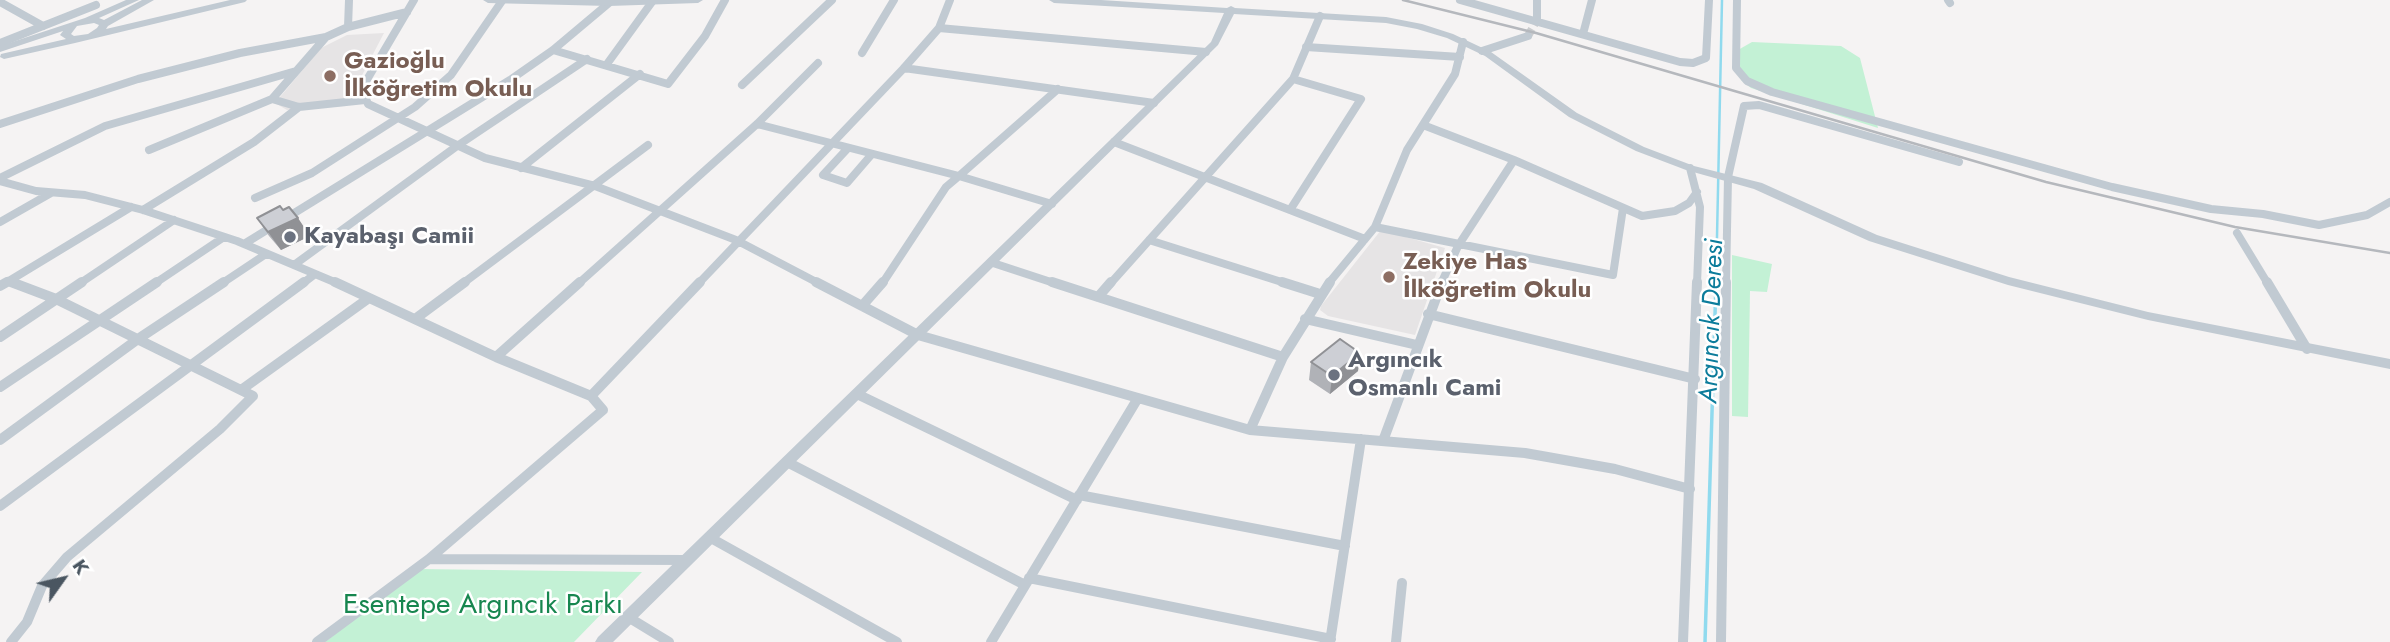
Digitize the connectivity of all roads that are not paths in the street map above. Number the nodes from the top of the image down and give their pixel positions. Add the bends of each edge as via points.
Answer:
1 (134, 0) edge
2 (221, 0) edge
3 (242, 0) edge
4 (349, 0) edge
5 (414, 0) edge
6 (488, 0) edge
7 (698, 0) edge
8 (724, 0) edge
9 (832, 0) edge
10 (894, 0) edge
11 (950, 0) edge
12 (1054, 0) edge
13 (1460, 0) edge
14 (1537, 0) edge
15 (1592, 0) edge
16 (1709, 0) edge
17 (1737, 0) edge
18 (148, 1) edge
19 (502, 1) edge
20 (0, 2) edge
21 (652, 2) junction
22 (609, 3) junction
23 (96, 5) dead end
24 (1231, 9) junction
25 (407, 12) junction
26 (154, 15) junction
27 (1320, 16) junction
28 (1537, 20) junction
29 (83, 22) junction
30 (104, 25) junction
31 (43, 26) junction
32 (72, 26) junction
33 (348, 27) junction
34 (939, 28) junction
35 (1583, 34) junction
36 (91, 36) junction
37 (1528, 36) tunnel mouth
38 (326, 37) junction
39 (79, 39) junction
40 (1463, 42) junction
41 (0, 43) edge
42 (1306, 47) junction
43 (0, 49) edge
44 (553, 50) junction
45 (1482, 51) junction
46 (1206, 52) junction
47 (862, 53) dead end
48 (0, 57) edge
49 (1460, 57) junction
50 (587, 59) junction
51 (818, 63) dead end
52 (607, 64) junction
53 (904, 68) junction
54 (296, 71) junction
55 (640, 74) junction
56 (1293, 79) junction
57 (742, 85) dead end
58 (1058, 89) junction
59 (272, 99) junction
60 (365, 100) junction
61 (1154, 103) junction
62 (299, 107) junction
63 (399, 119) junction
64 (0, 124) edge
65 (757, 124) junction
66 (1423, 125) junction
67 (425, 131) junction
68 (831, 142) junction
69 (1114, 142) junction
70 (648, 145) dead end
71 (457, 146) junction
72 (848, 148) junction
73 (149, 150) dead end
74 (873, 154) junction
75 (1514, 160) junction
76 (1959, 162) dead end
77 (522, 167) junction
78 (1690, 168) junction
79 (959, 176) junction
80 (1726, 177) junction
81 (1206, 178) junction
82 (0, 179) edge
83 (595, 186) junction
84 (1697, 192) junction
85 (52, 193) junction
86 (255, 198) dead end
87 (2390, 202) edge
88 (1052, 204) junction
89 (131, 207) junction
90 (1623, 208) junction
91 (143, 210) junction
92 (1290, 210) junction
93 (662, 211) junction
94 (174, 220) junction
95 (0, 222) edge
96 (1375, 227) junction
97 (2237, 233) dead end
98 (224, 237) junction
99 (1365, 239) junction
100 (1149, 240) junction
101 (738, 241) junction
102 (244, 244) junction
103 (1458, 246) junction
104 (267, 254) junction
105 (993, 263) junction
106 (294, 265) junction
107 (315, 274) junction
108 (4, 284) edge
109 (1320, 294) junction
110 (1098, 297) junction
111 (369, 298) junction
112 (56, 299) junction
113 (862, 306) junction
114 (1428, 314) junction
115 (415, 319) junction
116 (1305, 319) junction
117 (99, 320) junction
118 (918, 335) junction
119 (0, 337) edge
120 (138, 340) junction
121 (1417, 345) junction
122 (2307, 349) junction
123 (496, 357) junction
124 (1283, 357) junction
125 (2390, 364) edge
126 (190, 365) junction
127 (1695, 379) junction
128 (0, 387) edge
129 (241, 390) junction
130 (857, 394) junction
131 (591, 396) junction
132 (1138, 398) junction
133 (1250, 430) junction
134 (1361, 439) junction
135 (0, 440) edge
136 (1384, 441) junction
137 (787, 462) junction
138 (1690, 489) junction
139 (1078, 498) junction
140 (0, 506) edge
141 (709, 537) junction
142 (1345, 546) junction
143 (429, 559) junction
144 (686, 560) junction
145 (1027, 582) junction
146 (1402, 583) dead end
147 (628, 617) junction
148 (1330, 640) edge
149 (11, 642) edge
150 (317, 642) edge
151 (603, 642) edge
152 (669, 642) edge
153 (897, 642) edge
154 (991, 642) edge
155 (1396, 642) edge
156 (1683, 642) edge
157 (1720, 642) edge

1 - 29 street
2 - 26 street
3 - 36 street
4 - 33 street
5 - 25 street
6 - 19 street
7 - 21 street
8 - 55 street via 705,36 668,84
9 - 57 street
10 - 47 street
11 - 34 street
12 - 24 street
13 - 28 street
14 - 28 street
15 - 35 street
16 - 35 street via 1706,58 1698,63
17 - 87 street via 1736,68 1747,81 1765,90 2112,187 2211,209 2319,225 2367,215
18 - 26 street via 146,10
18 - 30 street
19 - 22 street
19 - 63 street via 451,75
20 - 31 street
21 - 22 street
21 - 52 street
22 - 44 street
23 - 31 street
24 - 27 street
24 - 46 street via 1221,34
25 - 33 street
25 - 60 street via 365,83
26 - 30 street
27 - 40 street via 1397,21
27 - 42 street
28 - 35 street
29 - 30 street via 95,20
29 - 32 street
30 - 36 street
31 - 41 street
32 - 39 street via 66,37
32 - 43 street
33 - 38 street
34 - 46 street
34 - 53 street
36 - 39 street
37 - 45 street
38 - 54 street
38 - 64 street via 138,79
39 - 48 street
40 - 45 street
40 - 49 street
42 - 49 street
42 - 56 street
44 - 50 street
44 - 67 street
45 - 78 street via 1586,122
46 - 61 street
49 - 66 street via 1455,74
50 - 52 street
50 - 71 street
51 - 65 street
52 - 55 street
53 - 58 street
53 - 68 street
54 - 59 street
54 - 82 street via 105,125
55 - 77 street
56 - 81 street
56 - 92 street via 1361,99
58 - 61 street
58 - 79 street
59 - 62 street
59 - 73 street
60 - 62 street
60 - 63 street
61 - 69 street
62 - 91 street via 254,142
63 - 67 street
63 - 86 street via 312,173
65 - 68 street
65 - 93 street
66 - 75 street
66 - 96 street via 1407,150
67 - 71 street
67 - 102 street
68 - 72 street
68 - 101 street
69 - 81 street
69 - 88 street
70 - 83 street
71 - 77 street
71 - 106 street
72 - 74 street
72 - 74 street via 823,175 847,183
74 - 79 street
75 - 90 street
75 - 103 street
76 - 80 street via 1750,105 1742,111
77 - 83 street
78 - 80 street
78 - 84 street
79 - 88 street
79 - 113 street via 946,187 877,291
80 - 122 street via 1951,265 2148,316
80 - 157 street
81 - 92 street
81 - 100 street
82 - 85 street
83 - 93 street
83 - 115 street
84 - 90 street via 1683,207 1659,215 1642,216
84 - 127 street
85 - 89 street via 85,195
85 - 95 street
88 - 105 street
89 - 91 street
89 - 108 street
90 - 103 street via 1613,275
91 - 94 street
92 - 99 street
93 - 101 street
93 - 123 street
94 - 98 street
94 - 112 street
96 - 99 street
96 - 103 street
97 - 122 street
98 - 102 street
98 - 117 street
99 - 109 street
100 - 109 street
100 - 110 street
101 - 113 street
101 - 131 street
102 - 104 street
103 - 114 street
104 - 106 street
104 - 120 street
105 - 110 street
105 - 118 street
106 - 107 street
107 - 111 street
107 - 126 street
108 - 112 street
109 - 116 street
110 - 124 street
111 - 115 street
111 - 129 street
112 - 117 street
112 - 119 street
113 - 118 street
114 - 121 street
114 - 127 street
115 - 123 street
116 - 121 street
116 - 124 street
117 - 120 street
117 - 128 street
118 - 130 street
118 - 132 street
120 - 126 street
120 - 135 street
121 - 136 street
122 - 125 street
123 - 131 street
124 - 133 street
126 - 129 street
126 - 140 street
127 - 138 street
129 - 149 street via 253,396 220,429 55,569
130 - 137 street
130 - 139 street
131 - 143 street via 603,410
132 - 133 street
132 - 139 street
133 - 134 street
134 - 136 street
134 - 142 street
136 - 138 street via 1555,457
137 - 141 street
137 - 145 street
138 - 156 street
139 - 142 street
139 - 145 street
141 - 144 street
141 - 153 street
142 - 148 street
143 - 144 street
143 - 150 street
144 - 147 street
145 - 148 street
145 - 154 street
146 - 155 street
147 - 151 street
147 - 152 street

